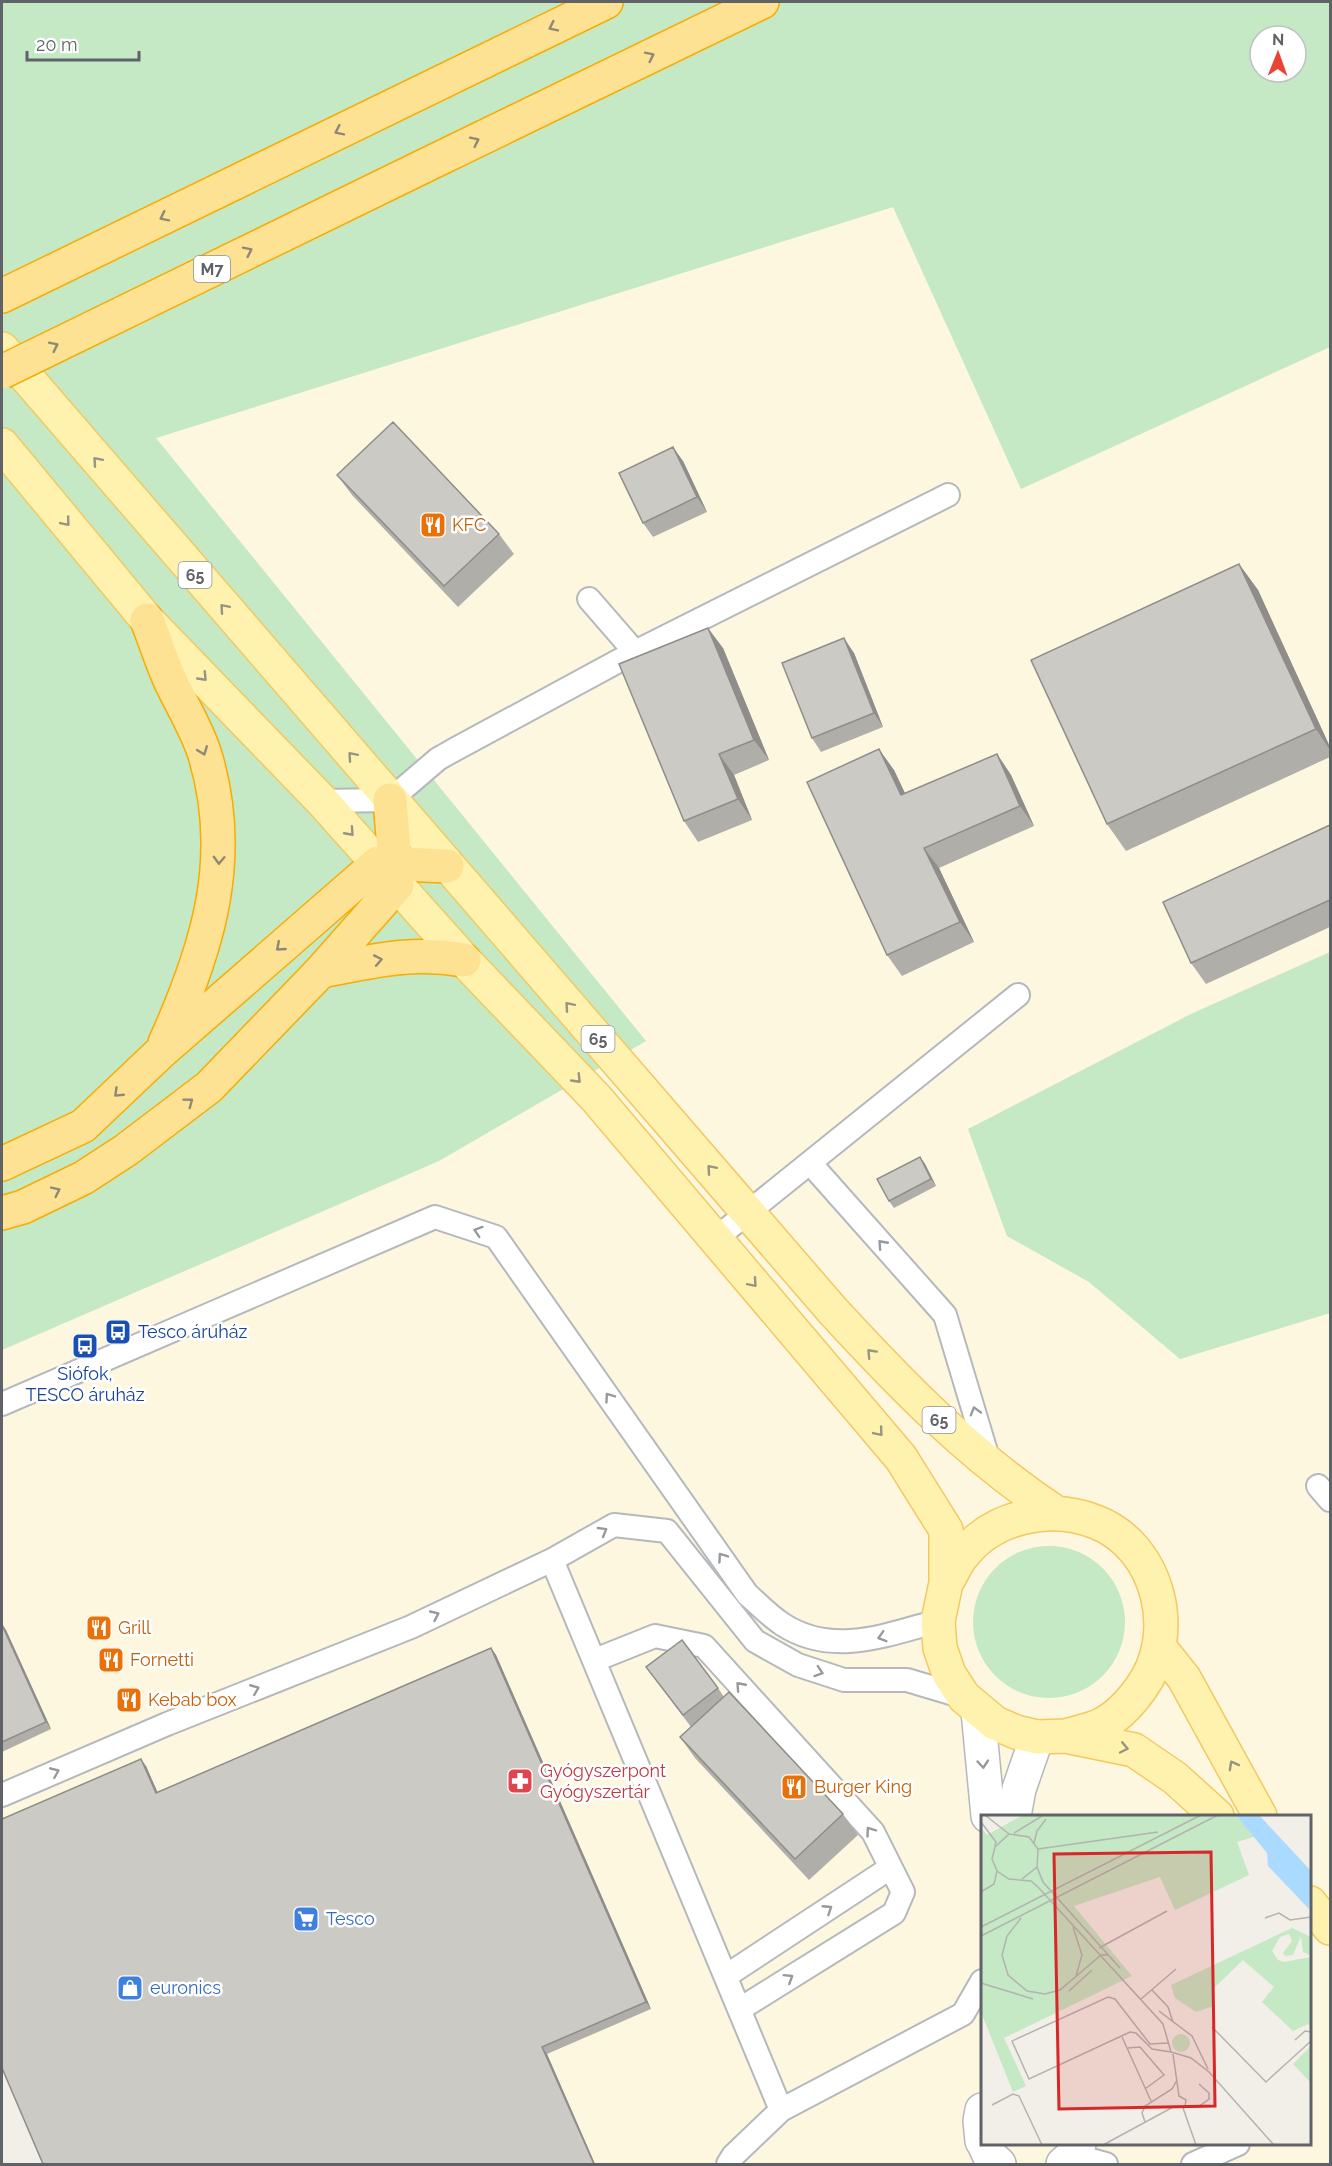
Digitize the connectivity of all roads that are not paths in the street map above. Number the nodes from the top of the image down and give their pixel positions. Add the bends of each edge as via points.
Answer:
1 (606, 2) edge
2 (762, 2) edge
3 (2, 296) edge
4 (2, 349) edge
5 (2, 372) edge
6 (2, 445) edge
7 (948, 495) dead end
8 (589, 599) dead end
9 (147, 620) junction
10 (634, 652) junction
11 (390, 800) junction
12 (322, 801) junction
13 (447, 866) junction
14 (390, 871) junction
15 (464, 960) junction
16 (321, 971) junction
17 (1018, 995) dead end
18 (161, 1052) junction
19 (810, 1163) junction
20 (2, 1164) edge
21 (750, 1212) junction
22 (2, 1213) edge
23 (715, 1239) junction
24 (2, 1404) edge
25 (991, 1467) junction
26 (1058, 1514) junction
27 (552, 1560) junction
28 (946, 1583) junction
29 (938, 1621) junction
30 (1160, 1648) junction
31 (595, 1660) junction
32 (971, 1704) junction
33 (1052, 1736) junction
34 (2, 1795) edge
35 (988, 1815) edge
36 (1014, 1815) edge
37 (1217, 1815) edge
38 (1259, 1815) edge
39 (890, 1868) junction
40 (1311, 1904) edge
41 (1330, 1928) edge
42 (726, 1976) junction
43 (981, 1983) edge
44 (740, 2008) junction
45 (782, 2110) junction
46 (1236, 2145) edge
47 (1072, 2154) edge
48 (728, 2164) edge
49 (1106, 2164) edge
50 (1193, 2164) edge

1 -> 3 highway
5 -> 2 highway, M7, bridge
11 -> 4 main road, 65
6 -> 9 main road, 65
7 - 10 lane
8 - 10 lane
9 -> 12 main road, 65
9 -> 18 highway via 205,754 220,860 209,927 188,993
10 - 11 lane via 438,759
11 - 12 lane
11 - 13 main road, 65
11 - 14 highway
12 -> 14 main road, 65
13 - 14 highway
21 -> 13 main road, 65
14 - 15 main road, 65
14 - 16 highway
14 -> 18 highway
16 -> 15 highway via 403,956
15 -> 23 main road, 65 via 596,1098
22 -> 16 highway via 83,1178 200,1094
17 - 19 lane
18 -> 20 highway via 83,1126
19 - 21 lane
25 -> 19 lane via 945,1315
21 - 23 lane
25 -> 21 main road, 65 via 898,1382
23 -> 28 main road, 65 via 901,1458 946,1530
29 -> 24 lane via 867,1641 827,1642 783,1625 747,1594 496,1237 435,1217
25 - 26 main road, 65
26 - 28 main road, 65 via 1031,1515 988,1532 963,1554
26 - 30 main road, 65 via 1098,1522 1143,1561 1156,1587 1162,1617
27 - 31 lane
27 -> 32 lane via 614,1525 667,1531 755,1641 798,1665 844,1680 907,1680
34 -> 27 lane via 411,1626
28 - 29 main road, 65
29 - 32 main road, 65 via 940,1648 949,1674
30 - 33 main road, 65 via 1151,1675 1130,1704 1102,1725
38 -> 30 main road via 1184,1678
39 -> 31 lane via 873,1832 704,1646 656,1636
31 - 42 lane
32 - 33 main road, 65 via 1016,1732
32 -> 35 street
33 - 36 street via 1019,1789
33 -> 37 main road, 65 via 1134,1750 1175,1778
42 -> 39 lane
44 -> 39 lane via 894,1913 903,1892
40 - 41 main road
42 - 44 lane
43 - 45 lane via 963,2014
44 - 45 lane
45 - 48 lane
46 - 50 lane
47 - 49 lane

